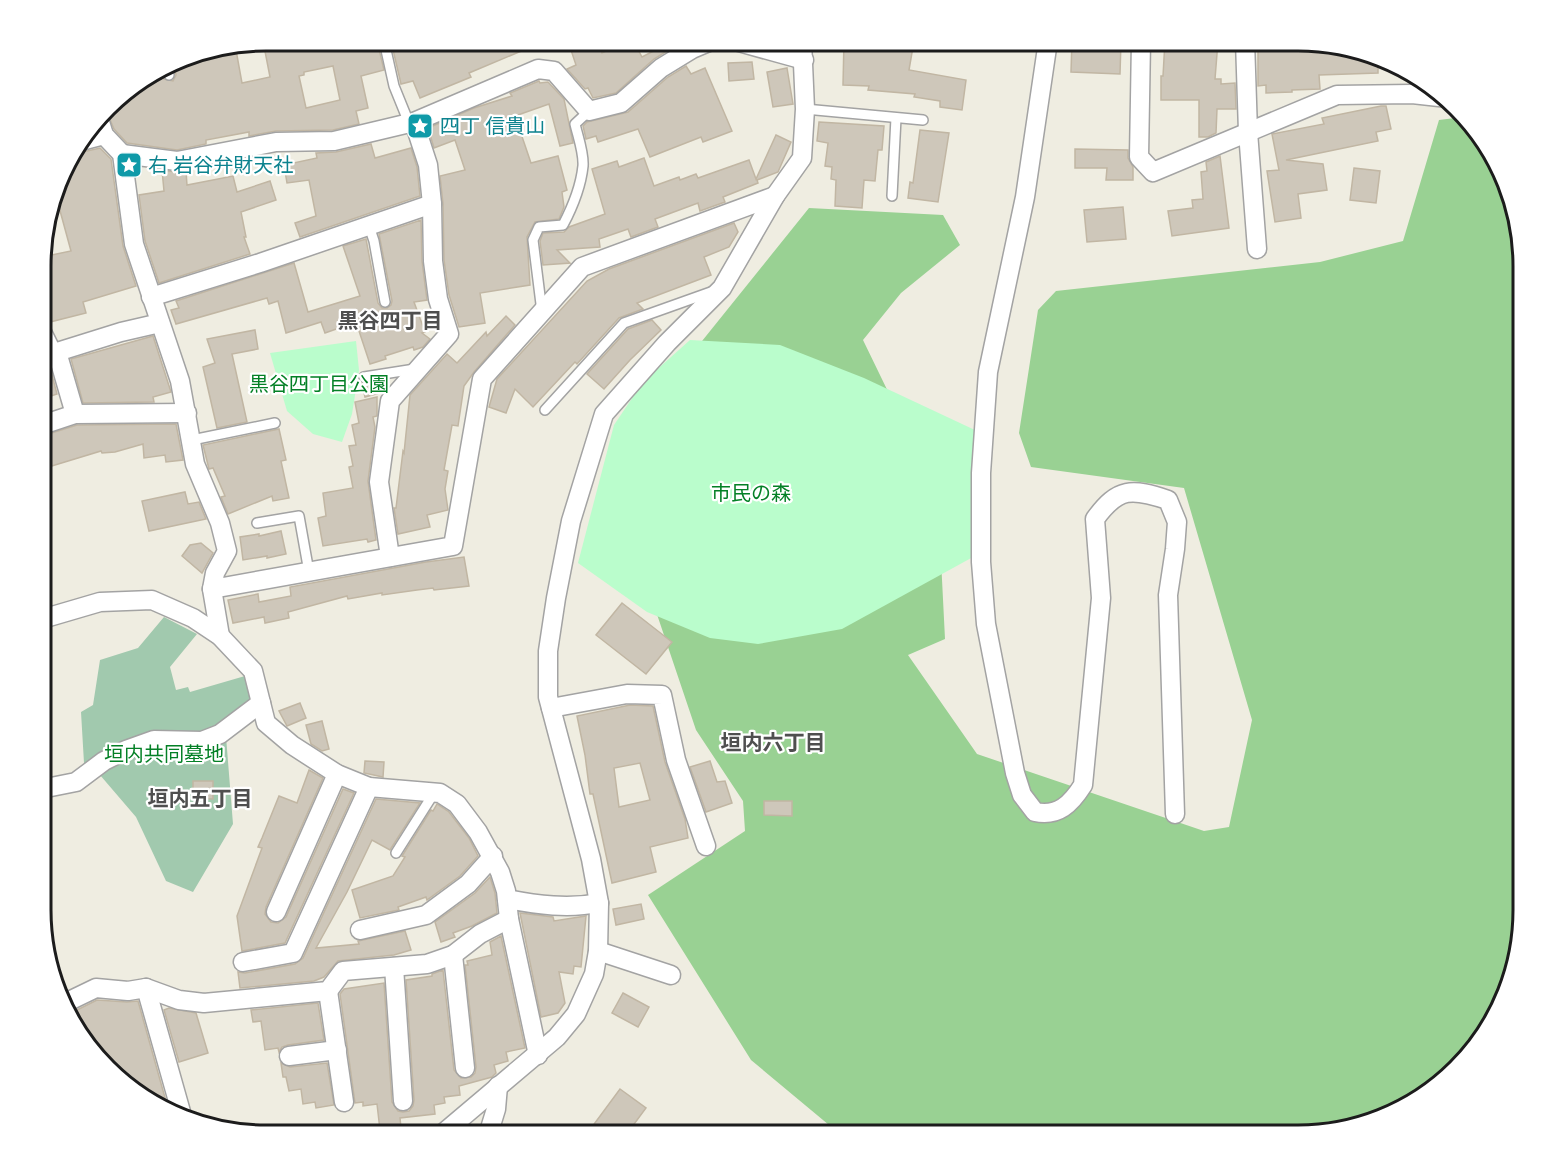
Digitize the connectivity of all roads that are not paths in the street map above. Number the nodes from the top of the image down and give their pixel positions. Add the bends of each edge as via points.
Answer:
1 (386, 51) edge
2 (689, 51) edge
3 (771, 51) edge
4 (803, 51) edge
5 (1047, 51) edge
6 (1141, 51) edge
7 (1245, 51) edge
8 (804, 60) junction
9 (1430, 96) edge
10 (805, 109) junction
11 (589, 111) junction
12 (896, 118) junction
13 (923, 120) dead end
14 (411, 123) junction
15 (101, 127) edge
16 (1248, 132) junction
17 (122, 154) junction
18 (775, 196) junction
19 (892, 196) dead end
20 (432, 204) junction
21 (369, 226) junction
22 (1257, 249) dead end
23 (722, 288) junction
24 (151, 297) junction
25 (385, 302) dead end
26 (542, 312) junction
27 (160, 323) junction
28 (51, 340) edge
29 (57, 352) junction
30 (418, 369) junction
31 (364, 377) dead end
32 (545, 410) dead end
33 (187, 413) junction
34 (75, 414) junction
35 (51, 422) edge
36 (275, 423) dead end
37 (192, 441) junction
38 (258, 523) dead end
39 (390, 557) junction
40 (309, 572) junction
41 (212, 589) junction
42 (51, 617) edge
43 (220, 636) junction
44 (261, 703) junction
45 (551, 708) junction
46 (337, 774) junction
47 (51, 787) edge
48 (369, 787) junction
49 (434, 793) junction
50 (1175, 814) dead end
51 (706, 846) dead end
52 (396, 853) dead end
53 (493, 856) junction
54 (507, 899) junction
55 (599, 903) junction
56 (276, 912) dead end
57 (509, 919) junction
58 (360, 930) dead end
59 (598, 951) junction
60 (453, 955) junction
61 (243, 962) dead end
62 (394, 967) junction
63 (671, 975) dead end
64 (146, 988) junction
65 (328, 991) junction
66 (71, 1000) edge
67 (337, 1050) junction
68 (538, 1055) junction
69 (289, 1056) dead end
70 (465, 1068) dead end
71 (498, 1086) junction
72 (403, 1101) dead end
73 (344, 1102) dead end
74 (180, 1107) edge
75 (453, 1125) edge
76 (491, 1125) edge

1 - 14 lane via 394,86
2 - 11 street via 661,68 621,103
3 - 8 street
4 - 8 street
5 - 50 street via 1025,197 988,372 981,473 986,624 1009,750 1022,795 1035,812 1058,811 1083,785 1101,598 1095,519 1121,493 1146,493 1168,500 1177,522 1168,594
6 - 16 street via 1139,157 1153,172
7 - 16 street
8 - 10 street
9 - 16 street via 1337,95
10 - 12 lane
10 - 18 street via 802,158
11 - 14 street via 554,71 538,69
11 - 26 lane via 575,124 583,164 567,218 563,225 539,227 533,240
12 - 13 lane
12 - 19 lane
14 - 17 street via 334,141 276,142 177,161
14 - 20 street via 428,165
15 - 17 street
16 - 22 street
17 - 24 street via 134,244
18 - 23 street
18 - 26 street via 582,267
20 - 21 street
20 - 30 street via 438,299 449,334
21 - 24 street
21 - 25 lane
23 - 32 lane via 624,323
23 - 45 street via 604,414 571,521 556,598 548,651
24 - 27 street
26 - 39 street via 482,379 453,546
27 - 29 street
27 - 33 street
28 - 29 lane
29 - 34 street
30 - 31 lane
30 - 39 street via 390,400 379,482
33 - 34 street
33 - 37 street
34 - 35 street
36 - 37 lane
37 - 41 street via 195,464 220,522 226,551
38 - 40 lane via 299,516
39 - 40 street
40 - 41 street
41 - 43 street
42 - 43 street via 100,602 152,600 193,618
43 - 44 street via 252,671
44 - 46 street via 266,723
44 - 47 street via 220,734 202,741 154,740 104,761 76,782
45 - 51 street via 627,694 662,694 676,760
45 - 55 street
46 - 48 street
46 - 56 street
48 - 49 street
48 - 61 street via 293,953
49 - 52 lane
49 - 53 street via 457,804
53 - 54 street
53 - 58 street via 468,884 426,915
54 - 55 street via 545,906
54 - 57 street
55 - 59 street
57 - 60 street via 480,934
57 - 68 street
59 - 63 street
59 - 68 street via 594,974 576,1014
60 - 62 street via 427,964
60 - 70 street
62 - 65 street via 343,971
62 - 72 street
64 - 65 street via 179,1000 204,1003
64 - 66 street via 128,992 96,988
64 - 74 street
65 - 67 street
67 - 69 street
67 - 73 street
68 - 71 street
71 - 75 street
71 - 76 street

